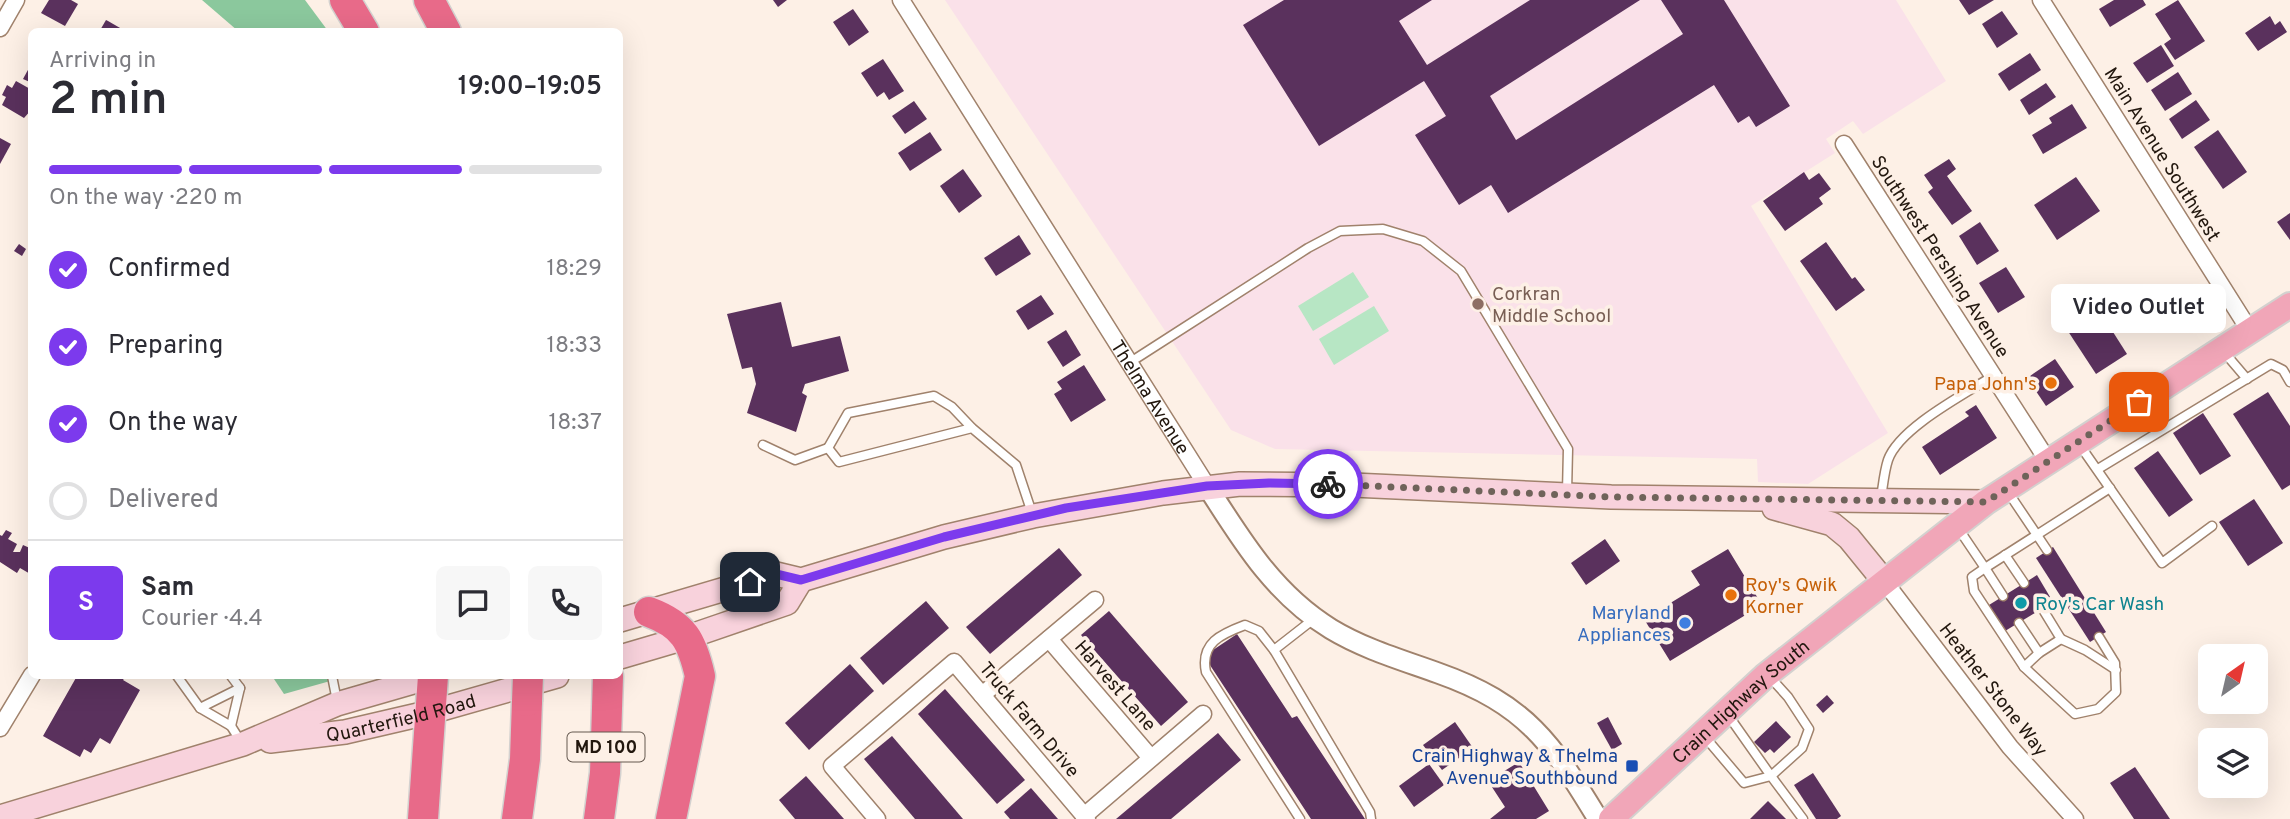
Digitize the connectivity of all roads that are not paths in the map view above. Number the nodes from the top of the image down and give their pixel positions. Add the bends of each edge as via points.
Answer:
1 (16, 0) edge
2 (345, 0) edge
3 (429, 0) edge
4 (901, 0) edge
5 (2041, 0) edge
6 (0, 27) edge
7 (362, 28) edge
8 (444, 28) edge
9 (1844, 144) dead end
10 (2289, 309) edge
11 (2250, 331) junction
12 (2222, 349) junction
13 (1129, 363) junction
14 (1993, 376) junction
15 (2247, 379) junction
16 (2290, 382) edge
17 (972, 428) junction
18 (2077, 441) junction
19 (762, 445) dead end
20 (828, 448) junction
21 (2048, 461) junction
22 (2098, 469) junction
23 (1207, 486) junction
24 (2110, 488) junction
25 (1567, 495) junction
26 (1996, 495) junction
27 (1737, 499) junction
28 (1881, 501) junction
29 (1033, 516) junction
30 (1956, 525) junction
31 (2213, 526) dead end
32 (2036, 534) junction
33 (2047, 550) dead end
34 (2005, 555) junction
35 (1985, 568) junction
36 (801, 580) junction
37 (1884, 582) junction
38 (2024, 583) dead end
39 (2003, 596) dead end
40 (1095, 600) dead end
41 (2042, 608) dead end
42 (649, 611) junction
43 (1315, 618) junction
44 (623, 619) edge
45 (2019, 623) dead end
46 (688, 637) junction
47 (2099, 637) dead end
48 (1049, 639) junction
49 (2061, 639) junction
50 (1274, 650) junction
51 (2039, 653) junction
52 (623, 656) edge
53 (2024, 667) junction
54 (2116, 670) junction
55 (1768, 674) junction
56 (30, 679) edge
57 (179, 679) edge
58 (233, 679) edge
59 (333, 679) edge
60 (424, 679) edge
61 (434, 679) edge
62 (546, 679) edge
63 (608, 679) edge
64 (240, 688) junction
65 (527, 688) edge
66 (982, 695) junction
67 (337, 704) junction
68 (200, 708) junction
69 (431, 712) junction
70 (1726, 713) junction
71 (1203, 714) dead end
72 (0, 727) edge
73 (1703, 734) junction
74 (237, 735) junction
75 (1151, 758) junction
76 (1771, 776) junction
77 (0, 817) edge
78 (1086, 817) edge
79 (423, 819) edge
80 (517, 819) edge
81 (599, 819) edge
82 (671, 819) edge
83 (877, 819) edge
84 (1300, 819) edge
85 (1371, 819) edge
86 (1598, 819) edge
87 (1611, 819) edge
88 (1803, 819) edge
89 (2075, 819) edge

1 - 6 street
2 - 7 highway
3 - 8 highway
4 - 13 street, Thelma Avenue
5 - 11 street, Main Avenue Southwest
9 - 14 street, Southwest Pershing Avenue
10 - 11 main road, Crain Highway South
11 - 12 main road, Crain Highway South
12 - 15 lane
12 - 18 main road, Crain Highway South
13 - 23 street, Thelma Avenue
13 - 25 lane via 1340,231 1383,229 1423,241 1461,271 1568,449
14 - 21 street, Southwest Pershing Avenue
14 - 28 lane via 1915,426 1894,448 1887,461
15 - 16 lane via 2271,364 2283,370
15 - 22 lane
17 - 20 lane via 839,462
17 - 20 lane via 952,407 933,396 848,413
17 - 29 lane via 1016,465
18 - 21 main road, Crain Highway South
18 - 22 lane
19 - 20 lane via 796,460
21 - 26 main road, Crain Highway South
22 - 24 lane
23 - 25 main road via 1306,484
23 - 29 main road
23 - 43 street, Thelma Avenue via 1266,575
24 - 31 lane via 2162,563
24 - 32 lane
25 - 27 main road
26 - 28 main road
26 - 30 main road, Crain Highway South
26 - 32 lane
27 - 28 main road
27 - 37 main road via 1832,524
29 - 36 main road
30 - 35 lane
30 - 37 main road, Crain Highway South
32 - 33 lane
32 - 34 lane
34 - 35 lane
34 - 38 lane
35 - 39 lane
35 - 53 lane via 1972,577 1974,591
36 - 42 main road via 776,574
36 - 46 main road via 787,603
37 - 55 main road, Crain Highway South
37 - 89 street, Heather Stone Way via 2010,747
40 - 48 street
41 - 49 lane
42 - 44 main road
42 - 46 highway
43 - 50 lane
43 - 86 street, Thelma Avenue via 1349,639 1461,682 1514,711 1552,747
45 - 51 lane
46 - 52 main road
46 - 82 highway via 700,676
47 - 54 lane
48 - 66 street
48 - 75 street, Harvest Lane
49 - 51 lane
49 - 54 lane
50 - 84 lane via 1259,631 1245,625 1225,632 1206,649 1203,659 1206,672
50 - 85 lane
51 - 53 lane
53 - 54 lane via 2075,715 2098,709 2116,692
55 - 70 main road, Crain Highway South
55 - 76 lane via 1809,729 1802,748
56 - 72 street
57 - 68 lane
58 - 64 lane
59 - 67 lane
60 - 67 main road, Quarterfield Road
61 - 69 highway
62 - 69 main road, Quarterfield Road
63 - 81 highway, MD 100
64 - 68 lane
64 - 74 lane
65 - 80 highway
66 - 78 street, Truck Farm Drive
66 - 83 street, Truck Farm Drive via 954,662 832,766
67 - 74 main road, Quarterfield Road
68 - 74 lane
69 - 74 main road, Quarterfield Road via 345,732
69 - 79 highway
70 - 73 main road, Crain Highway South
70 - 76 lane
71 - 75 street
73 - 76 lane via 1744,783
73 - 87 main road, Crain Highway South
74 - 77 main road, Quarterfield Road
75 - 78 street
76 - 88 lane

